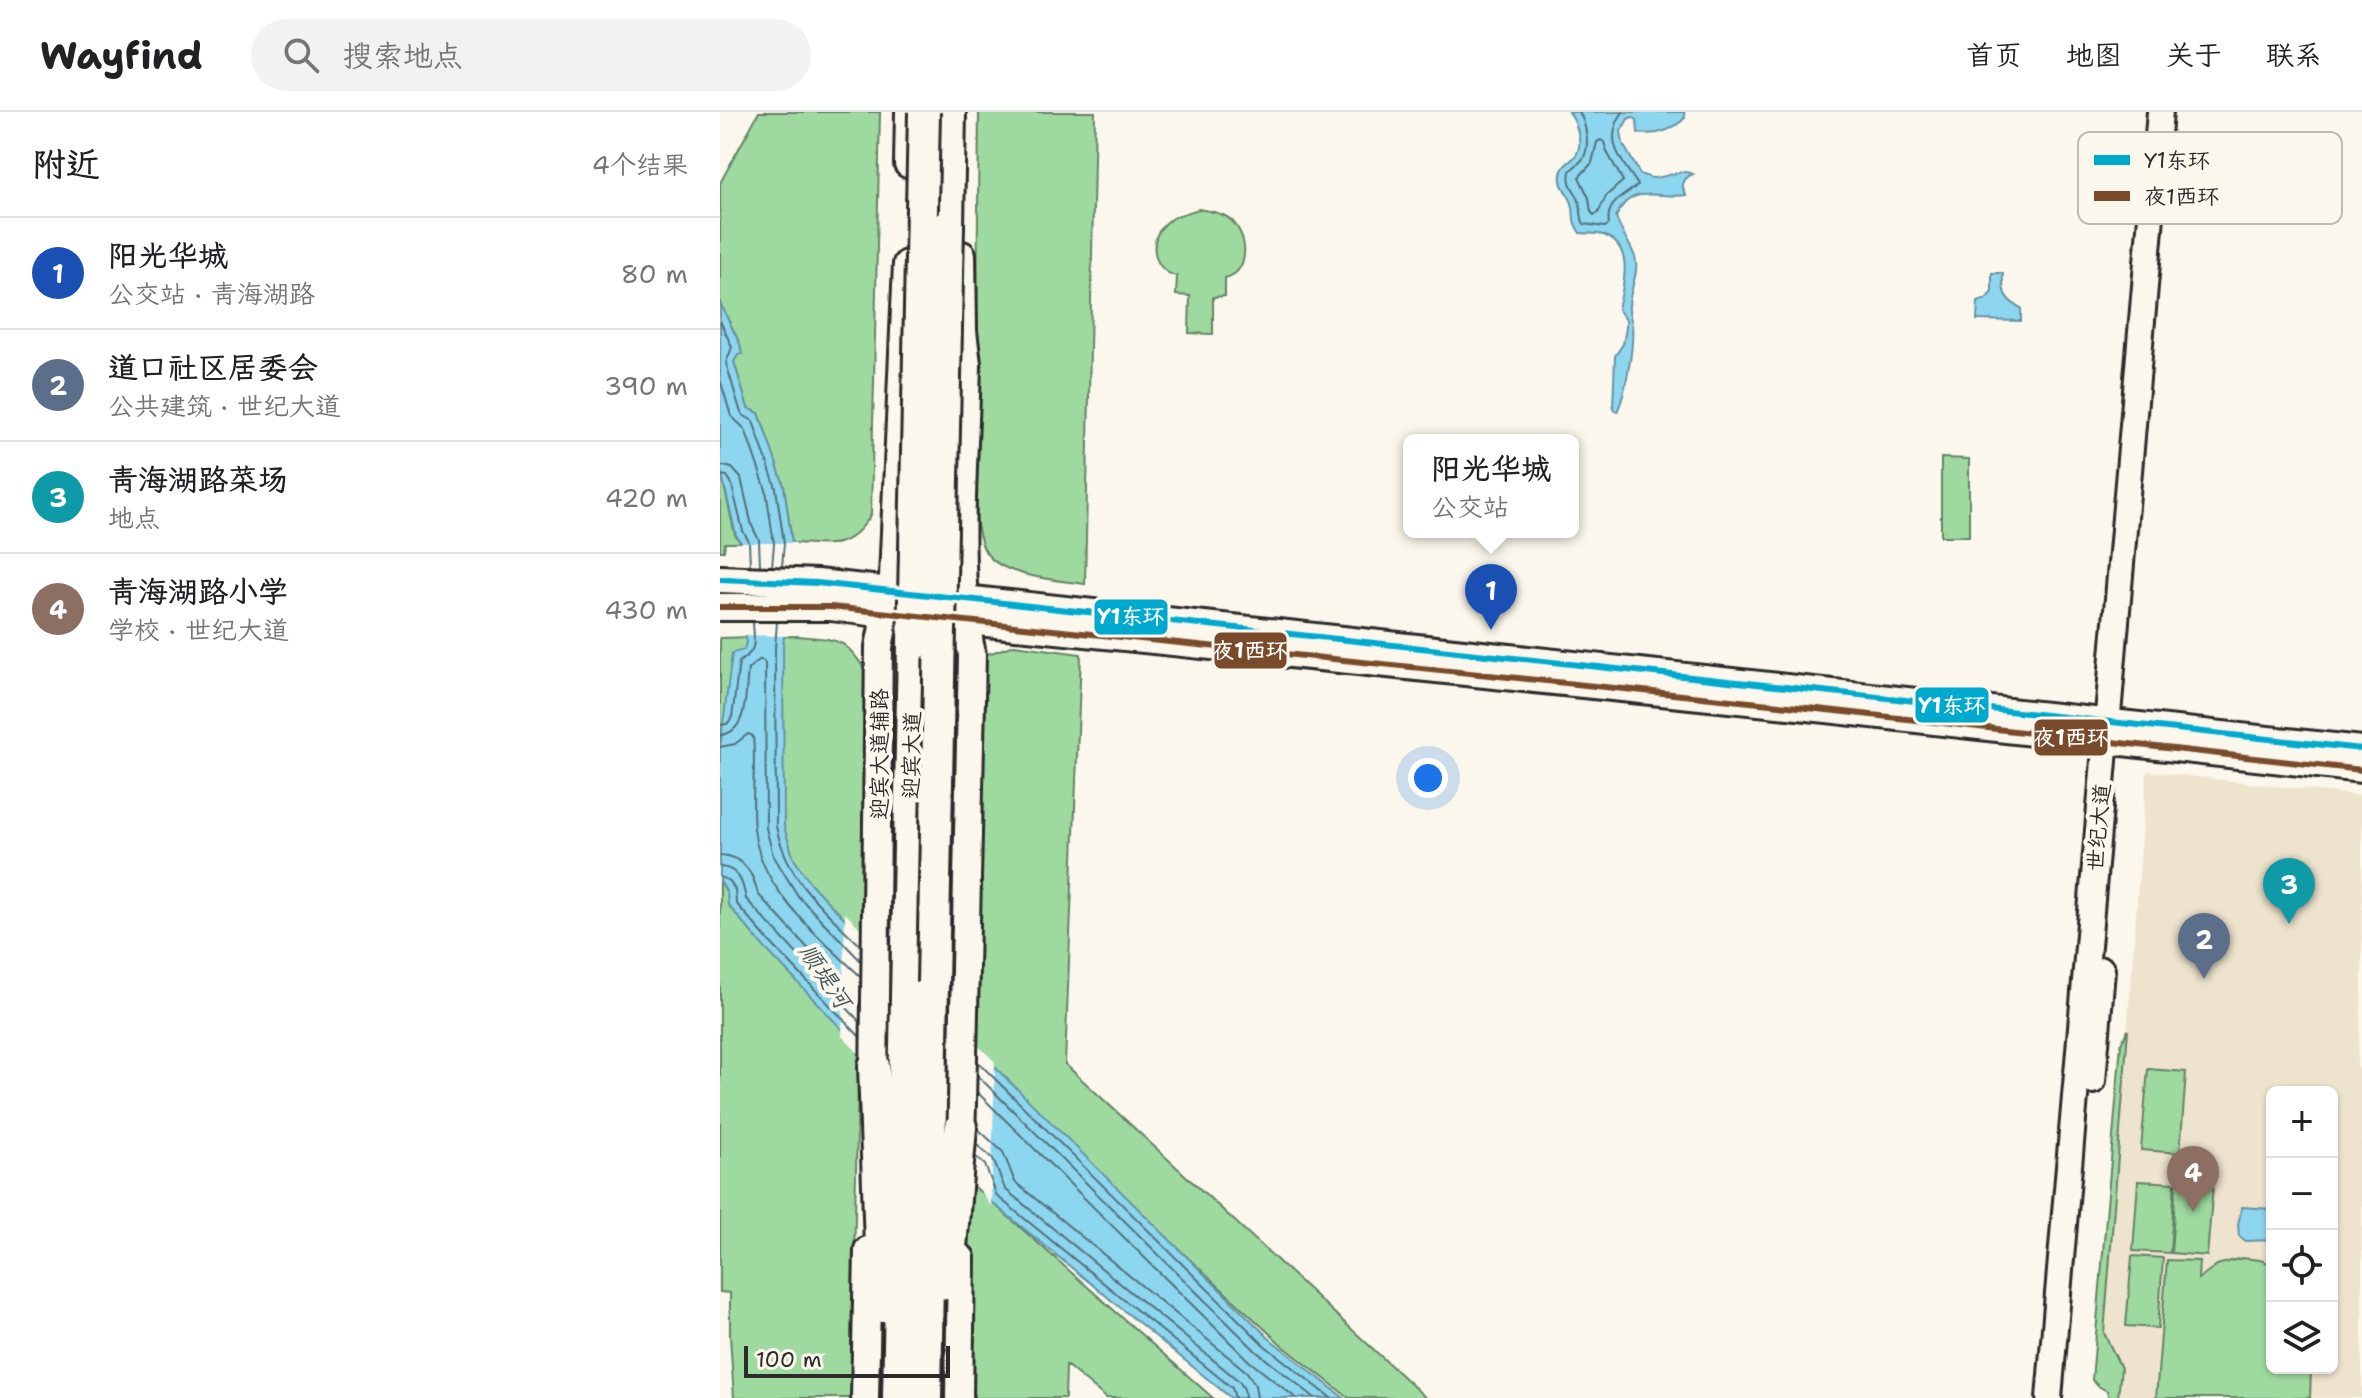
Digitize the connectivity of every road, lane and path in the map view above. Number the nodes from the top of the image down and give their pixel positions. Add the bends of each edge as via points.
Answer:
1 (909, 112) edge
2 (924, 112) edge
3 (950, 112) edge
4 (964, 112) edge
5 (2160, 112) edge
6 (2172, 112) edge
7 (2158, 132) edge
8 (2170, 132) edge
9 (2150, 224) edge
10 (2162, 224) edge
11 (720, 579) edge
12 (816, 595) junction
13 (888, 602) junction
14 (720, 607) edge
15 (965, 610) junction
16 (2113, 733) junction
17 (2362, 749) edge
18 (2362, 770) edge
19 (874, 1078) junction
20 (961, 1127) joint
21 (958, 1187) junction
22 (865, 1398) edge
23 (885, 1398) edge
24 (898, 1398) edge
25 (926, 1398) edge
26 (941, 1398) edge
27 (959, 1398) edge
28 (2049, 1398) edge
29 (2063, 1398) edge

1 - 13 main road, 迎宾大道辅路 via 907,271
2 - 24 highway, 迎宾大道, bridge
3 - 25 highway, 迎宾大道, bridge
4 - 15 main road
5 - 7 street, 世纪大道
6 - 8 street, 世纪大道
9 - 16 street, 世纪大道
10 - 16 street, 世纪大道
11 - 12 main road
12 - 13 main road
12 - 14 main road
13 - 15 street
13 - 19 main road, 迎宾大道辅路 via 879,647
15 - 16 street via 1827,710
15 - 20 main road via 972,655
16 - 17 street
16 - 18 street
16 - 28 street, 世纪大道
16 - 29 street, 世纪大道 via 2099,1016
19 - 22 main road, 迎宾大道辅路
19 - 23 highway
20 - 21 highway
21 - 26 highway
21 - 27 main road

